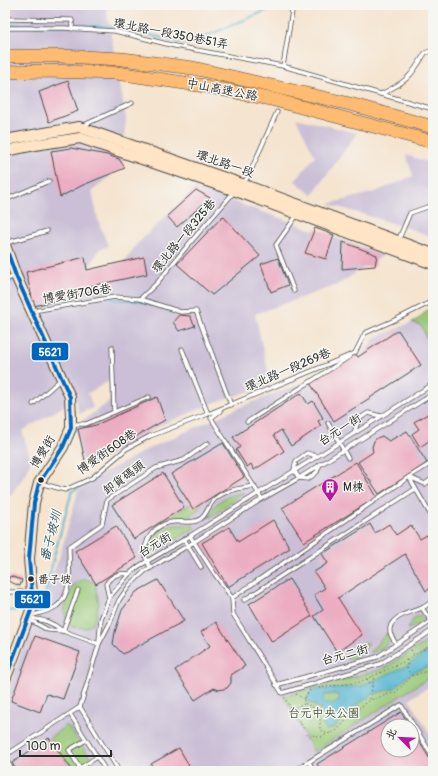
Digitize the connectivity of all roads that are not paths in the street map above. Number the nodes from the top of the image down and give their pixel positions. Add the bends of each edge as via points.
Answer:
1 (293, 5) edge
2 (5, 19) edge
3 (5, 28) edge
4 (72, 29) junction
5 (433, 50) edge
6 (5, 56) edge
7 (283, 66) junction
8 (5, 72) edge
9 (381, 94) junction
10 (132, 103) dead end
11 (433, 109) edge
12 (277, 112) dead end
13 (80, 127) junction
14 (433, 128) edge
15 (5, 140) edge
16 (433, 142) edge
17 (5, 151) edge
18 (49, 181) dead end
19 (239, 187) junction
20 (5, 200) edge
21 (433, 205) edge
22 (298, 214) junction
23 (47, 231) dead end
24 (398, 242) junction
25 (5, 245) edge
26 (433, 254) edge
27 (433, 264) edge
28 (16, 276) junction
29 (5, 280) edge
30 (294, 291) dead end
31 (140, 299) junction
32 (433, 301) edge
33 (32, 311) junction
34 (112, 347) dead end
35 (182, 349) dead end
36 (351, 355) junction
37 (433, 371) edge
38 (433, 376) edge
39 (61, 380) junction
40 (433, 384) edge
41 (433, 394) edge
42 (149, 397) dead end
43 (33, 404) dead end
44 (231, 405) junction
45 (396, 407) junction
46 (224, 408) junction
47 (114, 412) junction
48 (208, 414) junction
49 (400, 414) junction
50 (381, 416) junction
51 (247, 422) dead end
52 (328, 423) dead end
53 (71, 424) junction
54 (353, 434) junction
55 (339, 442) junction
56 (208, 443) dead end
57 (344, 450) junction
58 (316, 456) junction
59 (348, 458) dead end
60 (433, 462) edge
61 (294, 470) junction
62 (409, 477) junction
63 (298, 478) junction
64 (433, 478) edge
65 (39, 483) junction
66 (254, 486) junction
67 (415, 489) junction
68 (258, 492) junction
69 (262, 499) junction
70 (200, 519) junction
71 (433, 519) edge
72 (204, 526) junction
73 (190, 536) junction
74 (184, 539) junction
75 (194, 542) junction
76 (188, 546) junction
77 (146, 561) junction
78 (202, 567) dead end
79 (151, 568) junction
80 (129, 574) junction
81 (78, 590) dead end
82 (5, 592) edge
83 (32, 592) junction
84 (109, 598) junction
85 (232, 598) junction
86 (244, 600) dead end
87 (433, 601) edge
88 (422, 608) junction
89 (27, 618) junction
90 (432, 621) edge
91 (433, 630) edge
92 (63, 631) junction
93 (99, 644) junction
94 (396, 644) junction
95 (5, 680) edge
96 (276, 685) junction
97 (80, 707) junction
98 (70, 714) junction
99 (86, 740) junction
100 (11, 752) dead end
101 (97, 757) junction
102 (433, 757) edge
103 (5, 758) edge
104 (309, 762) junction
105 (13, 771) edge
106 (106, 771) edge
107 (119, 771) edge
108 (294, 771) edge
109 (314, 771) edge

1 - 7 lane
2 - 4 lane via 72,20
3 - 4 lane, 環北路一段350巷51弄
4 - 7 lane, 環北路一段350巷51弄 via 115,31 175,46
5 - 9 lane via 425,53 415,70 400,85
6 - 14 highway, 中山高速公路 via 122,59 193,68 350,104
7 - 9 lane, 環北路一段350巷51弄
8 - 16 highway, 中山高速公路 via 117,73 205,86 275,100
9 - 11 lane, 環北路一段350巷51弄
10 - 13 lane
12 - 19 lane, 環北路一段325巷 via 248,177
13 - 15 street, 環北路一段
13 - 19 street, 環北路一段
17 - 19 street, 環北路一段 via 80,138
18 - 20 lane
19 - 22 street, 環北路一段
19 - 24 street, 環北路一段
19 - 31 lane, 環北路一段325巷 via 157,283
21 - 24 lane via 410,213
22 - 27 street, 環北路一段
22 - 30 lane via 276,245
23 - 25 lane
24 - 26 street, 環北路一段
25 - 28 street, 博愛街
28 - 29 lane
28 - 33 street, 博愛街
31 - 33 lane, 博愛街706巷 via 105,298
31 - 44 lane, 博愛街706巷 via 181,312 196,311
32 - 36 lane, 環北路一段269巷 via 365,332 355,353
33 - 39 street, 博愛街
34 - 47 lane
35 - 48 lane
36 - 44 lane, 環北路一段269巷
36 - 51 lane
37 - 38 lane
39 - 43 lane
39 - 53 street, 博愛街 via 70,397
40 - 45 lane, 台元一街
41 - 49 lane, 台元一街
42 - 47 lane
44 - 46 lane, 博愛街608巷
45 - 49 lane
45 - 50 lane, 台元一街
46 - 48 lane, 博愛街608巷
46 - 66 lane via 211,418
47 - 53 lane via 86,424
48 - 65 lane, 博愛街608巷 via 150,436 126,449 92,478 65,490
49 - 57 lane, 台元一街
50 - 54 lane, 台元一街
50 - 54 lane via 368,413 359,419
52 - 55 lane
53 - 65 street, 博愛街 via 63,447
54 - 55 lane, 台元一街
55 - 57 lane
55 - 58 lane, 台元一街
56 - 89 lane, 卸貨碼頭 via 184,460 156,468 106,500 102,524 69,547 67,594 56,606
57 - 59 lane
57 - 63 lane, 台元一街 via 320,464 317,472 308,479
58 - 61 lane, 台元一街
58 - 61 lane via 307,453 296,462
60 - 62 lane
61 - 63 lane
61 - 68 lane, 台元一街
62 - 64 lane via 425,484
62 - 67 lane
62 - 85 lane
63 - 69 lane
65 - 83 street, 博愛街 via 34,503 29,559
66 - 68 lane
66 - 70 lane via 227,492 216,498
67 - 71 lane
67 - 86 lane
68 - 69 lane
68 - 72 lane, 台元街
69 - 75 lane, 台元街
70 - 72 lane
70 - 77 lane via 171,522 160,526 150,534 146,545
72 - 73 lane, 台元街
73 - 74 lane, 台元街
73 - 75 lane
74 - 76 lane
74 - 77 lane, 台元街
75 - 76 lane, 台元街
75 - 85 lane
76 - 78 lane
76 - 79 lane, 台元街
77 - 79 lane
77 - 80 lane, 台元街
79 - 93 lane, 台元街 via 130,585 119,600
80 - 84 lane, 台元街
80 - 84 lane via 122,573 109,579 106,584
81 - 92 lane
82 - 83 lane
83 - 89 street, 博愛街 via 33,605
84 - 93 lane, 台元街 via 101,619
85 - 96 lane via 233,614
87 - 88 lane
88 - 90 lane
88 - 94 lane via 395,620 390,634
89 - 92 lane via 43,620
89 - 92 lane via 48,630
89 - 95 street, 博愛街
90 - 94 lane, 台元二街
91 - 96 lane, 台元二街 via 380,664 282,693
92 - 93 lane
93 - 97 lane, 台元街
94 - 96 lane, 台元二街 via 376,657
97 - 98 lane
97 - 107 lane
98 - 99 lane
98 - 100 lane
99 - 101 lane
99 - 101 lane via 69,750 80,768
101 - 106 lane
102 - 104 lane via 401,705
103 - 105 lane
104 - 108 lane
104 - 109 lane

